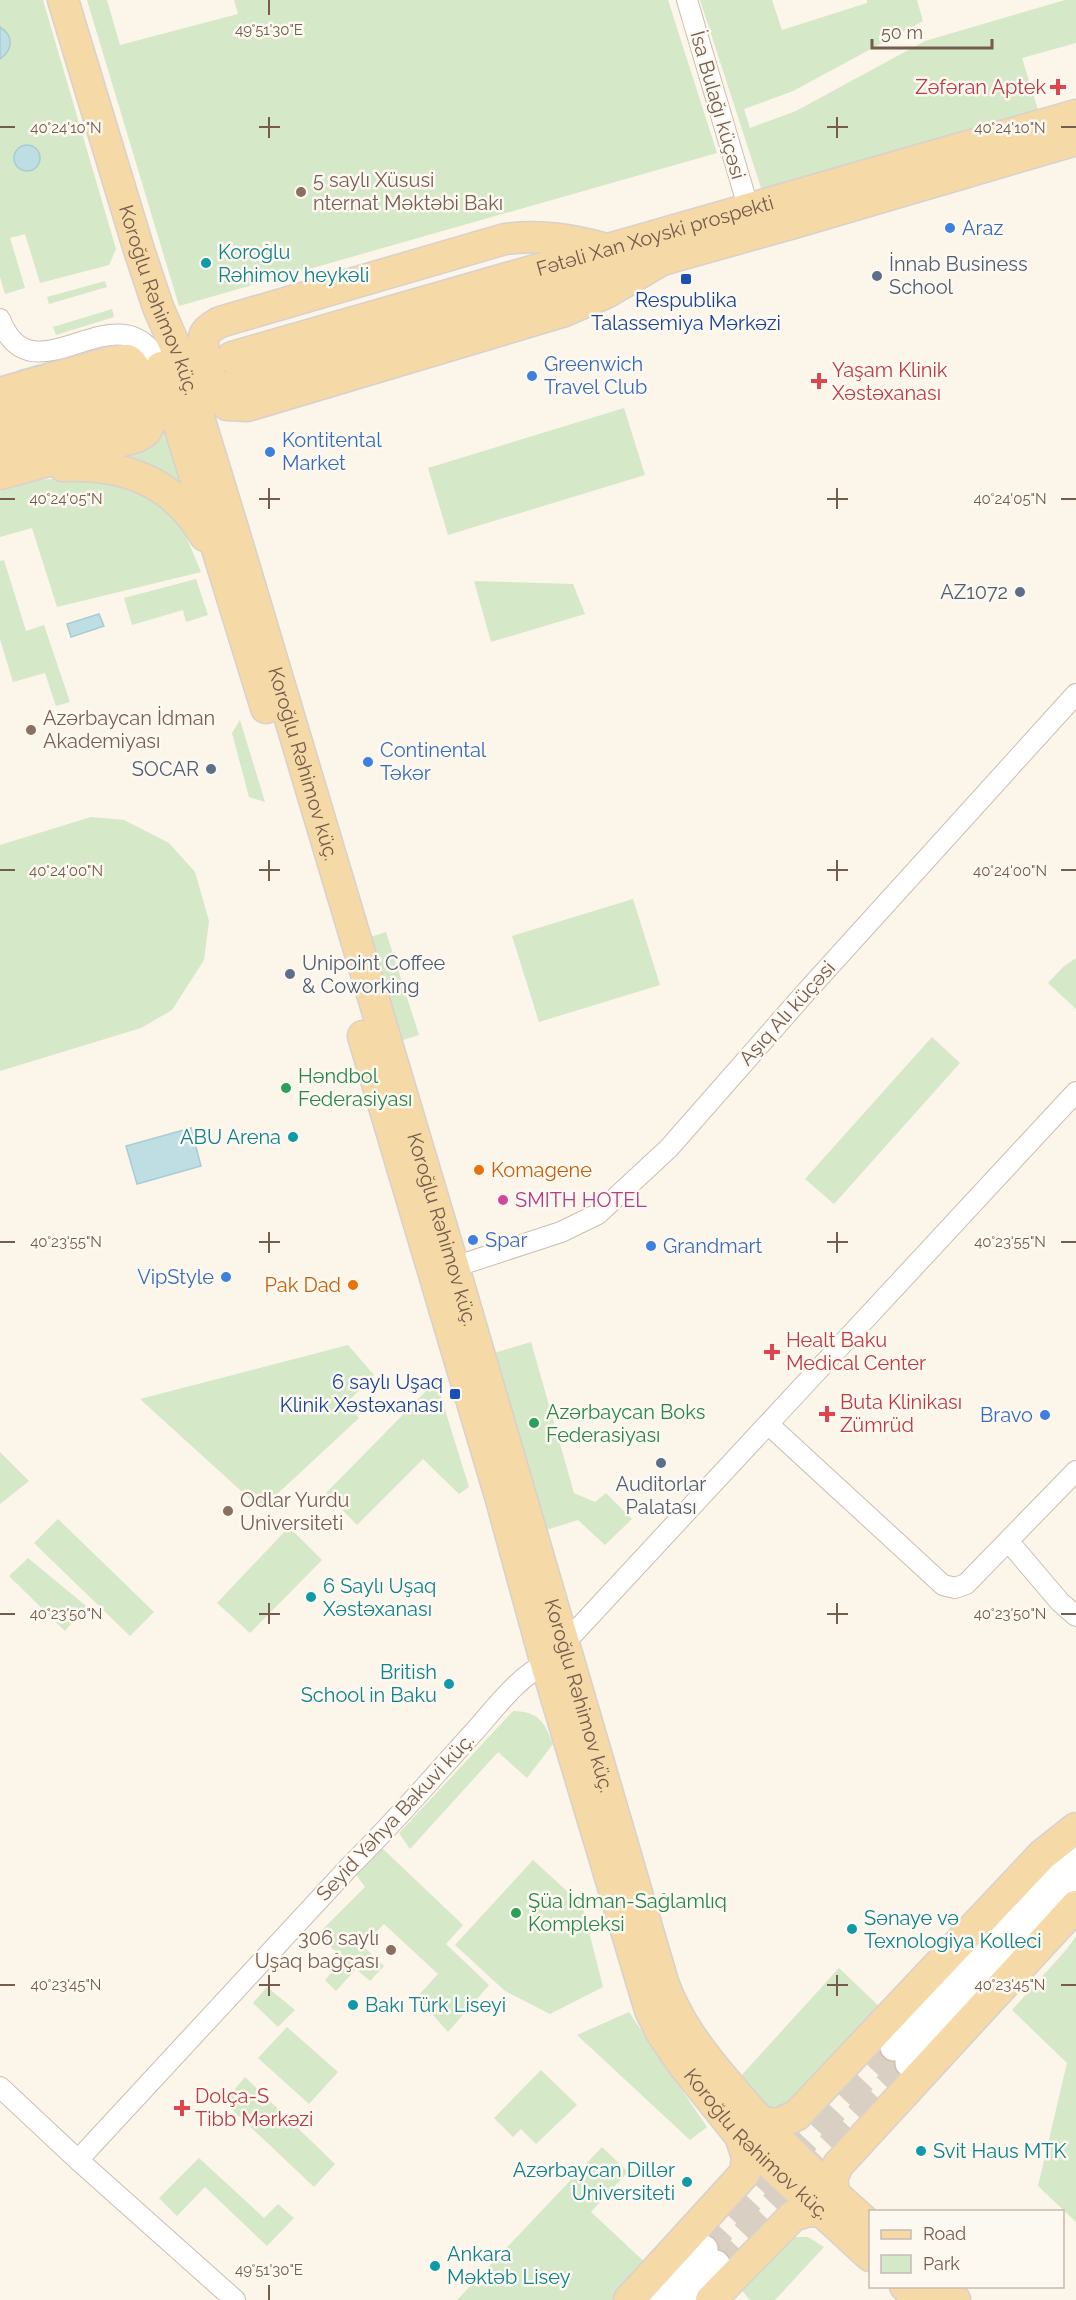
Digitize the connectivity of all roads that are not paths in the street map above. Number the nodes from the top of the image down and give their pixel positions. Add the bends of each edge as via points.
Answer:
1 (63, 0) edge
2 (687, 0) edge
3 (1076, 116) edge
4 (1076, 140) edge
5 (748, 210) junction
6 (607, 249) junction
7 (150, 284) junction
8 (0, 320) edge
9 (220, 322) junction
10 (0, 345) edge
11 (161, 367) joint
12 (240, 381) junction
13 (0, 393) edge
14 (0, 422) edge
15 (3, 464) edge
16 (225, 501) junction
17 (223, 570) junction
18 (1076, 694) edge
19 (1076, 1092) edge
20 (454, 1267) junction
21 (768, 1424) junction
22 (1076, 1471) edge
23 (1009, 1542) junction
24 (1076, 1616) edge
25 (572, 1633) junction
26 (546, 1664) junction
27 (1076, 1828) edge
28 (1076, 1845) edge
29 (1076, 1875) edge
30 (1076, 1906) edge
31 (0, 2086) edge
32 (750, 2129) junction
33 (78, 2160) junction
34 (829, 2204) junction
35 (869, 2225) edge
36 (869, 2255) edge
37 (907, 2288) edge
38 (941, 2288) edge
39 (235, 2300) edge
40 (629, 2300) edge
41 (654, 2300) edge
42 (682, 2300) edge
43 (711, 2300) edge
44 (921, 2300) edge
45 (955, 2300) edge

1 - 7 main road, Koroğlu Rəhimov küç.
2 - 5 street, İsa Bulağı küçəsi
3 - 5 main road, Fətəli Xan Xoyski prospekti
4 - 12 main road, Fətəli Xan Xoyski prospekti via 666,258 606,293 562,312
5 - 6 main road, Fətəli Xan Xoyski prospekti
6 - 9 main road via 561,238 505,239
6 - 12 main road, Fətəli Xan Xoyski prospekti
7 - 9 main road via 173,319 193,325
7 - 16 main road, Koroğlu Rəhimov küç. via 180,356
8 - 10 street
8 - 11 street via 11,340 29,351 128,334 148,345
9 - 12 main road via 209,329 203,341 204,354 216,392 227,405
11 - 17 main road, Koroğlu Rəhimov küç.
12 - 16 main road via 221,443
13 - 15 main road via 128,360 138,373 150,415 146,431 137,437
14 - 15 main road via 128,398
15 - 17 main road via 84,465 146,479 187,508
16 - 20 main road, Koroğlu Rəhimov küç.
17 - 26 main road, Koroğlu Rəhimov küç. via 309,850
18 - 20 street, Aşıq Alı küçəsi via 669,1148 605,1208 561,1232
19 - 21 street
20 - 25 main road, Koroğlu Rəhimov küç.
21 - 23 street via 943,1584 955,1588 966,1584
21 - 25 street
22 - 23 street
23 - 24 street
25 - 32 main road, Koroğlu Rəhimov küç. via 670,2002
26 - 32 main road, Koroğlu Rəhimov küç. via 650,2010 684,2066
26 - 33 street, Seyid Yəhya Bakuvi küç. via 508,1695
27 - 32 main road via 1042,1855 797,2115 778,2124
28 - 29 main road via 902,2055
30 - 34 main road via 838,2165
31 - 33 street
32 - 34 main road, Koroğlu Rəhimov küç.
32 - 40 main road via 746,2173
33 - 39 street
34 - 35 main road, Koroğlu Rəhimov küç.
34 - 36 main road, Koroğlu Rəhimov küç.
34 - 43 main road via 792,2216
37 - 44 main road
38 - 45 main road
41 - 42 main road via 710,2256

